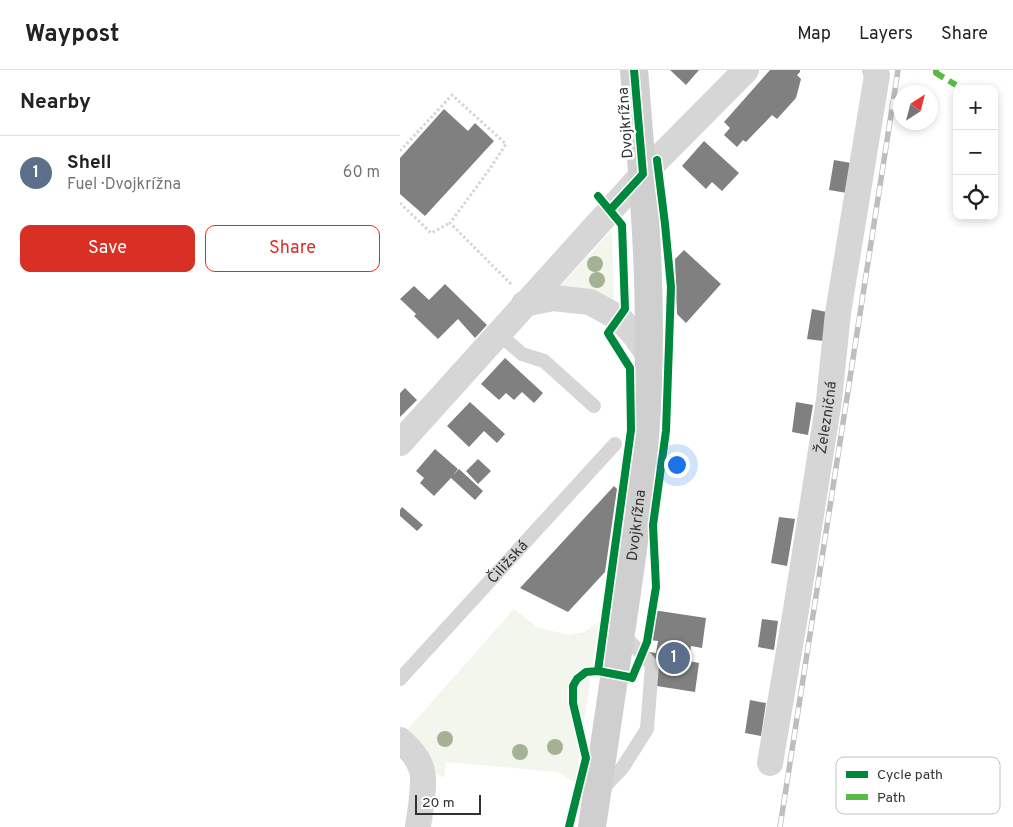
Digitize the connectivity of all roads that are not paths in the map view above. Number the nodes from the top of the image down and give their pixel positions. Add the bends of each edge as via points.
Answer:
1 (634, 70) edge
2 (746, 70) edge
3 (875, 70) edge
4 (642, 174) junction
5 (521, 297) junction
6 (498, 333) junction
7 (648, 354) junction
8 (594, 406) dead end
9 (400, 443) edge
10 (615, 444) dead end
11 (621, 631) junction
12 (400, 679) edge
13 (400, 740) edge
14 (770, 763) dead end
15 (596, 796) junction
16 (418, 827) edge
17 (592, 827) edge

1 - 4 street, Dvojkrížna
2 - 4 street
3 - 14 street, Železničná via 877,75 838,313 829,400
4 - 5 street
4 - 7 street, Dvojkrížna
5 - 6 street
5 - 7 street via 590,302 619,318
6 - 8 lane via 522,354 544,361
6 - 9 street
7 - 11 street, Dvojkrížna via 645,436
10 - 12 lane, Čiližská
11 - 15 street, Dvojkrížna
11 - 15 lane via 652,665 647,730 623,767
13 - 16 street via 421,766
15 - 17 street, Dvojkrížna

